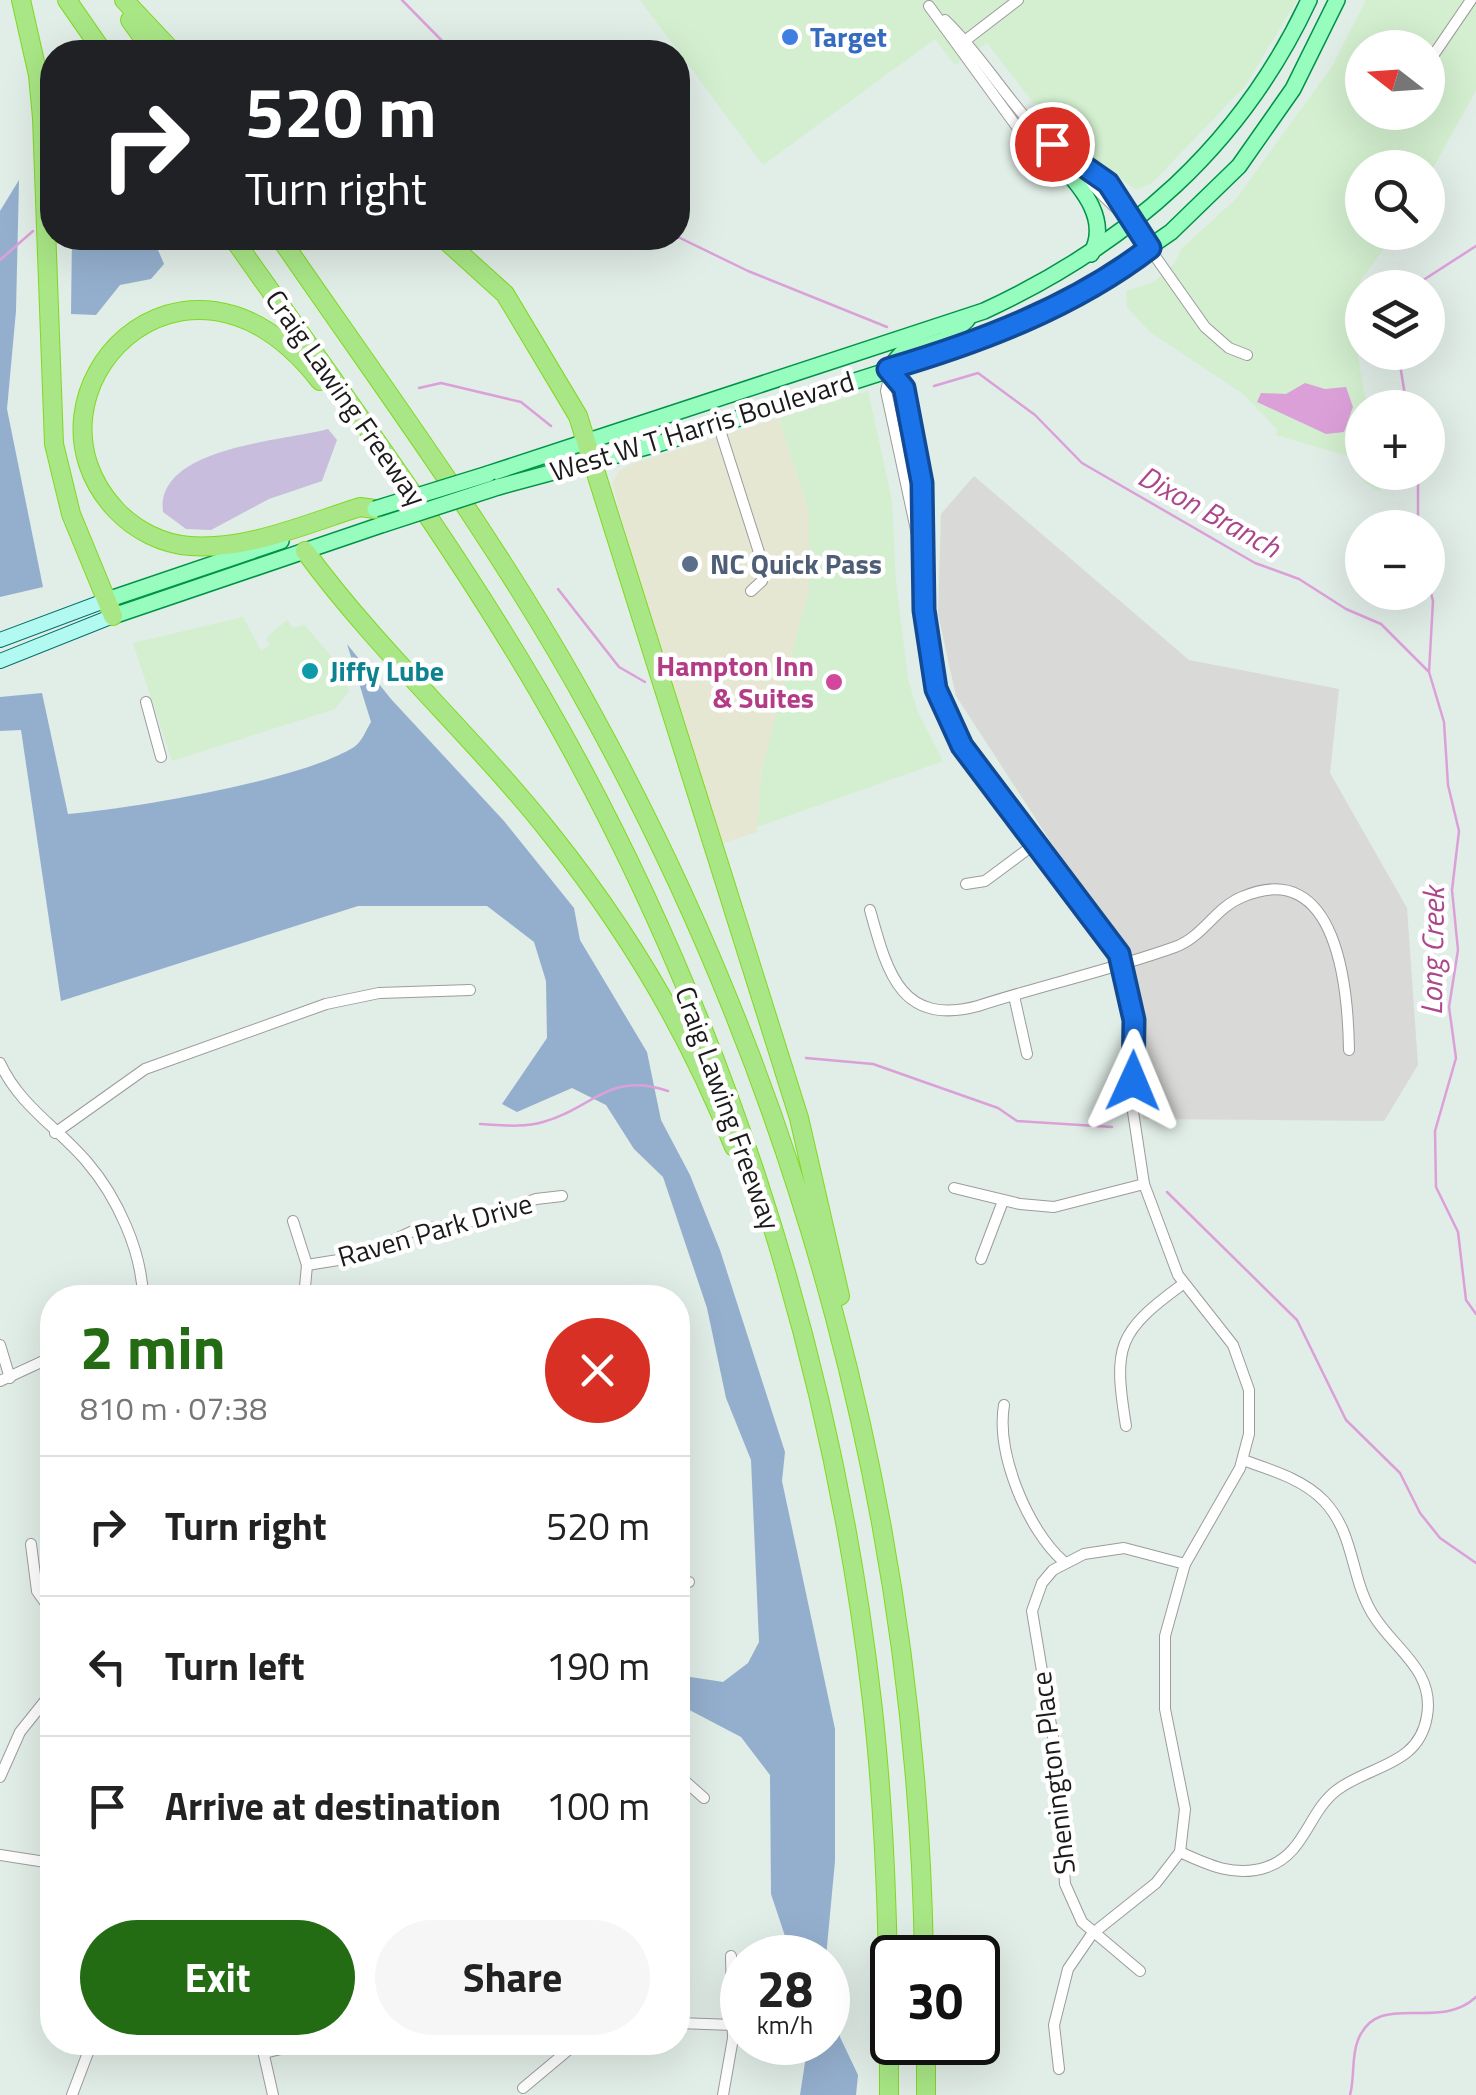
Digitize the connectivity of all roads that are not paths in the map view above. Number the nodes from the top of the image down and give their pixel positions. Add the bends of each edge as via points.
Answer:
1 (21, 0) edge
2 (67, 0) edge
3 (116, 0) edge
4 (124, 0) edge
5 (1018, 0) edge
6 (1309, 0) edge
7 (1337, 0) edge
8 (1471, 0) edge
9 (1445, 38) edge
10 (95, 40) edge
11 (144, 40) edge
12 (162, 40) edge
13 (962, 43) junction
14 (40, 96) edge
15 (1061, 166) junction
16 (1133, 225) junction
17 (1150, 248) junction
18 (47, 250) edge
19 (241, 250) edge
20 (288, 250) edge
21 (456, 250) edge
22 (1090, 255) junction
23 (974, 314) junction
24 (1247, 355) dead end
25 (889, 371) junction
26 (354, 411) junction
27 (718, 424) junction
28 (584, 443) junction
29 (591, 463) junction
30 (436, 499) junction
31 (380, 516) junction
32 (305, 551) junction
33 (921, 553) junction
34 (752, 591) dead end
35 (110, 608) junction
36 (0, 640) edge
37 (0, 661) edge
38 (146, 702) dead end
39 (159, 752) dead end
40 (1036, 843) junction
41 (966, 884) dead end
42 (870, 910) dead end
43 (1122, 962) junction
44 (470, 990) dead end
45 (1014, 996) junction
46 (1349, 1050) dead end
47 (1027, 1054) dead end
48 (0, 1062) edge
49 (54, 1132) junction
50 (1144, 1184) junction
51 (954, 1188) dead end
52 (562, 1196) dead end
53 (1003, 1200) junction
54 (293, 1221) dead end
55 (780, 1254) junction
56 (982, 1259) dead end
57 (308, 1264) junction
58 (1184, 1284) junction
59 (141, 1285) edge
60 (306, 1285) edge
61 (0, 1345) edge
62 (40, 1362) edge
63 (849, 1366) junction
64 (5, 1379) edge
65 (1004, 1405) dead end
66 (1126, 1426) dead end
67 (1243, 1460) junction
68 (30, 1544) dead end
69 (1063, 1561) junction
70 (1185, 1564) junction
71 (40, 1596) edge
72 (40, 1707) edge
73 (0, 1776) edge
74 (690, 1786) edge
75 (704, 1798) dead end
76 (1180, 1852) junction
77 (0, 1854) edge
78 (40, 1861) edge
79 (1092, 1934) junction
80 (923, 1935) edge
81 (1140, 1971) dead end
82 (690, 2023) edge
83 (720, 2025) edge
84 (87, 2055) edge
85 (264, 2055) edge
86 (562, 2055) edge
87 (730, 2065) edge
88 (926, 2065) edge
89 (1060, 2070) dead end
90 (523, 2088) dead end
91 (72, 2095) edge
92 (273, 2095) edge
93 (723, 2095) edge
94 (889, 2095) edge
95 (926, 2095) edge

1 - 14 highway
2 - 10 highway
3 - 11 highway
4 - 12 highway
5 - 13 street
6 - 16 main road, West W T Harris Boulevard via 1238,119
7 - 17 main road, West W T Harris Boulevard via 1292,89 1239,166
8 - 9 street
13 - 15 street via 1017,127
13 - 16 street via 1042,134 1108,183
15 - 16 street via 1090,183
15 - 22 main road via 1096,218
16 - 17 street
16 - 22 main road, West W T Harris Boulevard
17 - 24 street via 1215,338
17 - 25 main road, West W T Harris Boulevard via 1093,286 974,343
18 - 35 highway via 54,444 71,514
19 - 26 highway, Craig Lawing Freeway
20 - 63 highway, Craig Lawing Freeway via 498,557 646,816 766,1092
21 - 28 highway via 506,294 525,322 578,416
22 - 23 main road, West W T Harris Boulevard
23 - 25 main road via 944,340 902,352
23 - 28 main road, West W T Harris Boulevard
25 - 27 main road, West W T Harris Boulevard
25 - 33 street via 886,391
25 - 33 street via 904,388 922,483
26 - 31 highway via 334,401 301,357 267,328 200,309 146,323 115,348 89,393 84,441 94,478 112,504 139,528 174,544 241,542 360,507
26 - 55 highway, Craig Lawing Freeway via 495,619 600,805 689,996
27 - 29 main road, West W T Harris Boulevard
27 - 34 street via 764,568
28 - 29 highway
28 - 30 main road, West W T Harris Boulevard, bridge
29 - 30 main road, West W T Harris Boulevard, bridge
29 - 63 highway via 799,1118 839,1284
30 - 31 main road, West W T Harris Boulevard, bridge
31 - 32 main road, West W T Harris Boulevard
31 - 35 main road, West W T Harris Boulevard
32 - 35 main road, West W T Harris Boulevard
32 - 55 highway via 548,830 608,909 680,1027
33 - 40 street via 927,640 948,722
35 - 36 main road, West W T Harris Boulevard
35 - 37 main road, West W T Harris Boulevard
38 - 39 street
40 - 41 street via 985,881
40 - 43 street
42 - 45 street via 888,972 914,1000 945,1012
43 - 45 street
43 - 46 street via 1188,942 1241,897 1269,890 1296,896 1318,910 1334,935
43 - 50 street via 1134,1020 1132,1105
44 - 49 street via 379,993 326,1004 145,1069
45 - 47 street
48 - 49 street via 26,1104
49 - 59 street via 86,1161 115,1209 138,1256
50 - 53 street via 1066,1206
50 - 58 street
51 - 53 street
52 - 57 street, Raven Park Drive
53 - 56 street
54 - 57 street
55 - 94 highway, Craig Lawing Freeway via 832,1456 864,1642 884,1851
57 - 60 street
58 - 66 street via 1139,1318 1121,1345 1117,1366
58 - 67 street via 1224,1332 1245,1373 1250,1421
61 - 64 street
62 - 64 street
63 - 80 highway, Craig Lawing Freeway via 906,1675
65 - 69 street via 1018,1486
67 - 70 street
67 - 76 street via 1308,1488 1339,1521 1372,1612 1422,1675 1427,1719 1402,1757 1326,1799 1280,1862 1238,1872
68 - 71 street
69 - 70 street via 1124,1548
69 - 79 street, Shenington Place via 1036,1596 1032,1628 1058,1767 1065,1884
70 - 76 street via 1168,1616 1163,1661 1185,1808
72 - 73 street
74 - 75 street
76 - 79 street via 1156,1883
77 - 78 street
79 - 81 street, Shenington Place
79 - 89 street via 1060,1991 1054,2024
82 - 83 street
84 - 91 street
85 - 92 street
86 - 90 street
87 - 93 street
88 - 95 highway

